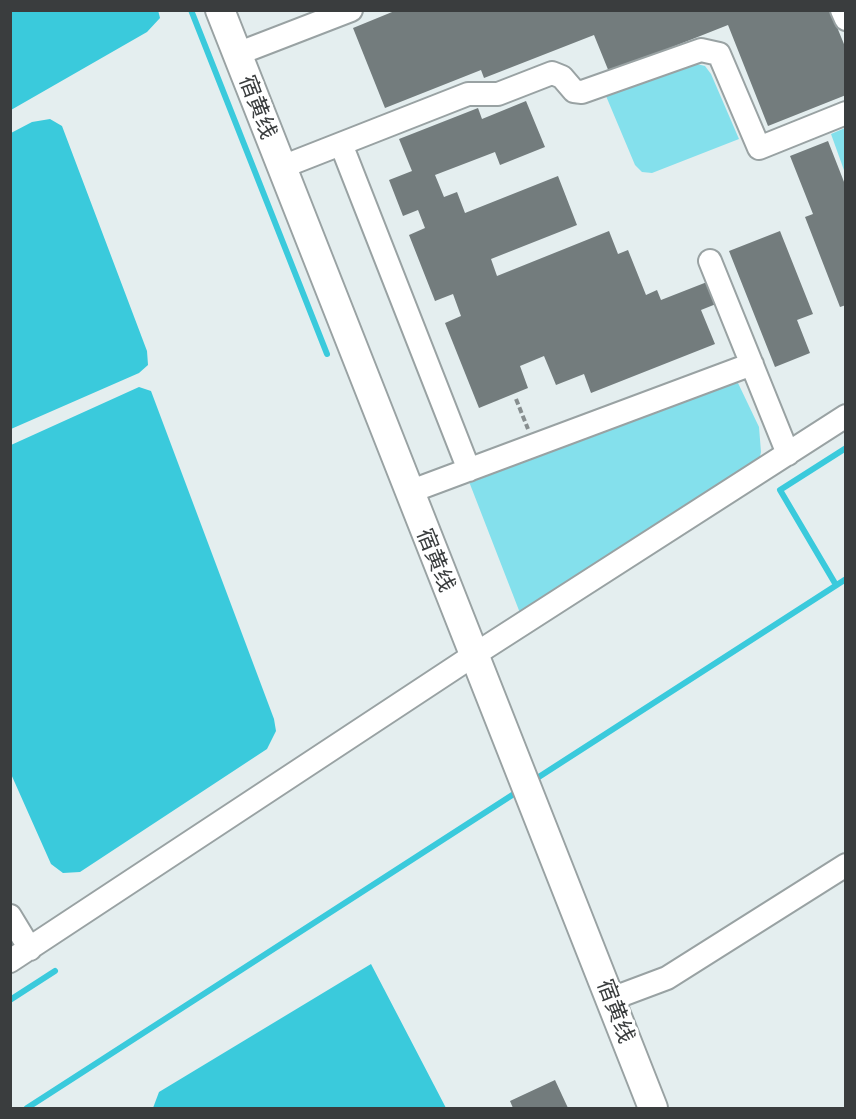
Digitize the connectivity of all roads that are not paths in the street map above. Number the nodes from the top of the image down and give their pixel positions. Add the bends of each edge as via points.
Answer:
1 (220, 10) edge
2 (351, 10) edge
3 (842, 10) edge
4 (846, 19) edge
5 (237, 54) junction
6 (846, 113) edge
7 (341, 144) junction
8 (282, 167) junction
9 (710, 261) dead end
10 (752, 364) junction
11 (846, 416) edge
12 (788, 454) junction
13 (469, 470) junction
14 (409, 492) junction
15 (474, 655) junction
16 (846, 865) edge
17 (10, 916) edge
18 (30, 949) junction
19 (10, 961) edge
20 (611, 999) junction
21 (653, 1108) edge

1 - 5 main road, 宿黄线
2 - 5 street
3 - 4 street
5 - 8 main road, 宿黄线
6 - 7 street via 759,148 719,54 701,50 582,93 552,73 498,94 468,94
7 - 8 street
7 - 13 street
8 - 14 main road, 宿黄线
9 - 10 street
10 - 12 street
10 - 13 street
11 - 12 street
12 - 15 street
13 - 14 street
14 - 15 main road, 宿黄线
15 - 18 street
15 - 20 main road, 宿黄线
16 - 20 street via 667,978
17 - 18 street
18 - 19 street
20 - 21 main road, 宿黄线

